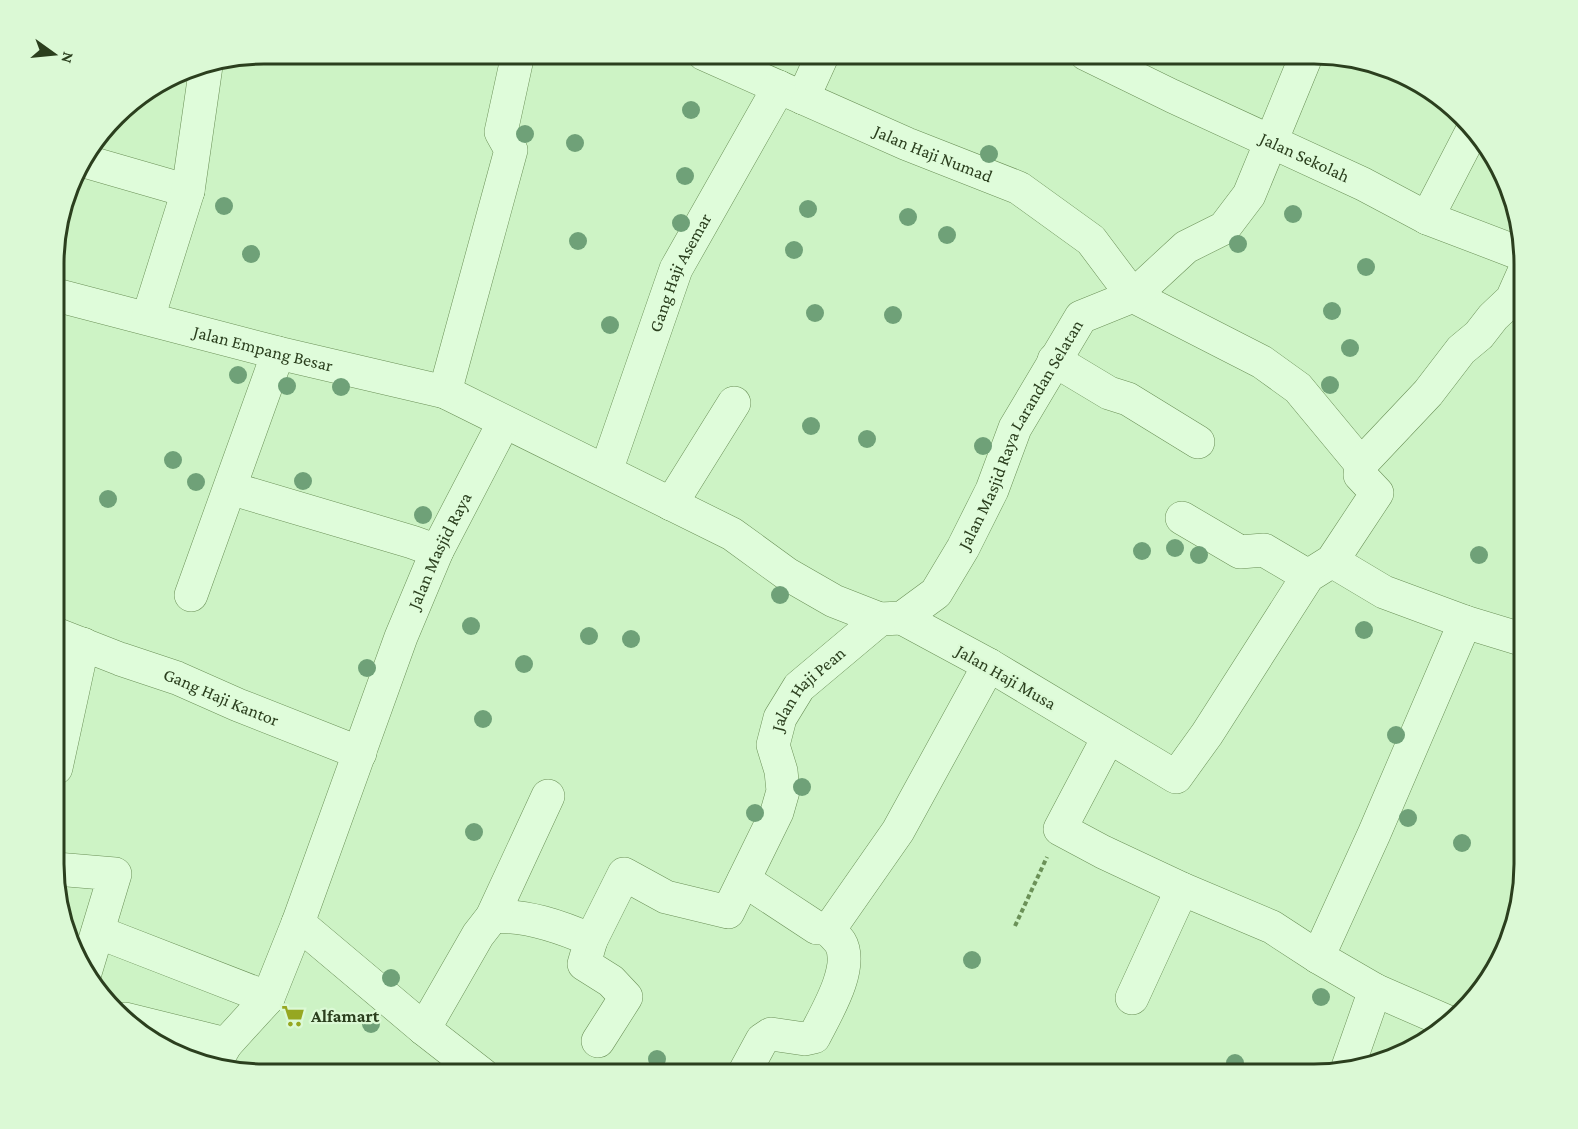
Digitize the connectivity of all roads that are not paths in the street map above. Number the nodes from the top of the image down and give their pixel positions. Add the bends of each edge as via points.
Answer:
1 (516, 65) edge
2 (729, 65) edge
3 (814, 65) edge
4 (1109, 65) edge
5 (1302, 65) edge
6 (205, 74) edge
7 (791, 92) junction
8 (1468, 138) edge
9 (1270, 142) junction
10 (92, 163) edge
11 (188, 191) junction
12 (1426, 218) junction
13 (1513, 251) edge
14 (1133, 296) junction
15 (64, 297) edge
16 (1513, 297) edge
17 (148, 318) junction
18 (278, 353) junction
19 (1054, 360) junction
20 (445, 392) junction
21 (734, 403) dead end
22 (504, 422) junction
23 (1198, 442) dead end
24 (1361, 464) junction
25 (606, 471) junction
26 (243, 492) dead end
27 (672, 504) junction
28 (1182, 518) dead end
29 (437, 551) junction
30 (1320, 569) junction
31 (191, 595) dead end
32 (891, 618) junction
33 (1466, 622) junction
34 (1513, 637) edge
35 (69, 639) edge
36 (989, 665) junction
37 (65, 682) edge
38 (1108, 738) junction
39 (360, 753) junction
40 (548, 796) dead end
41 (65, 870) edge
42 (744, 880) junction
43 (1182, 889) junction
44 (492, 917) junction
45 (298, 923) junction
46 (827, 928) junction
47 (98, 932) junction
48 (591, 940) junction
49 (1318, 957) junction
50 (89, 960) edge
51 (1376, 990) junction
52 (268, 998) junction
53 (1132, 998) dead end
54 (1440, 1018) edge
55 (424, 1029) junction
56 (152, 1030) edge
57 (598, 1041) dead end
58 (220, 1056) edge
59 (1350, 1061) edge
60 (469, 1064) edge
61 (749, 1064) edge

1 - 20 street via 501,132 511,150
2 - 7 street, Jalan Haji Numad
3 - 7 street, Gang Haji Asemar
4 - 9 street, Jalan Sekolah
5 - 9 street, Jalan Masjid Raya Larandan Selatan
6 - 11 street
7 - 14 street, Jalan Haji Numad via 1019,188 1091,240
7 - 25 street, Gang Haji Asemar via 676,269
8 - 12 street
9 - 12 street, Jalan Sekolah
9 - 14 street, Jalan Masjid Raya Larandan Selatan via 1249,195 1224,228 1186,248
10 - 11 street
11 - 17 street
12 - 13 street, Jalan Sekolah
14 - 19 street, Jalan Masjid Raya Larandan Selatan via 1081,317
14 - 24 street via 1262,362 1298,388
15 - 17 street, Jalan Empang Besar
16 - 24 street
17 - 18 street, Jalan Empang Besar
18 - 20 street, Jalan Empang Besar
18 - 31 street
19 - 23 street
19 - 32 street, Jalan Masjid Raya Larandan Selatan via 1015,428 992,490 936,593
20 - 22 street, Jalan Empang Besar
21 - 27 street
22 - 25 street
22 - 29 street, Jalan Masjid Raya
24 - 30 street via 1360,475 1377,493
25 - 27 street
26 - 29 street
27 - 32 street via 732,534 787,574 834,601
28 - 30 street via 1240,552 1264,550
29 - 39 street, Jalan Masjid Raya via 401,637
30 - 33 street
30 - 38 street, Jalan Haji Musa via 1176,777
32 - 36 street, Jalan Haji Musa
32 - 42 street, Jalan Haji Pean via 799,687 780,718 773,745 783,791
33 - 34 street
33 - 49 street
35 - 37 street
35 - 39 street, Gang Haji Kantor via 177,678
36 - 38 street, Jalan Haji Musa
36 - 46 street via 898,831 834,924
38 - 43 street via 1060,829
39 - 45 street, Jalan Masjid Raya
40 - 44 street
41 - 47 street via 115,874
42 - 46 street via 817,928
42 - 48 street, Jalan Haji Pean via 728,912 666,897 624,874
43 - 49 street via 1272,927
43 - 53 street
44 - 48 street via 554,924
44 - 55 street
45 - 52 street, Jalan Masjid Raya
45 - 55 street
46 - 61 street via 841,944 842,973 813,1037 771,1034 762,1040
47 - 50 street
47 - 52 street
48 - 57 street via 584,964 611,981 626,997
49 - 51 street
51 - 54 street
51 - 59 street
52 - 58 street, Jalan Masjid Raya
55 - 60 street
56 - 58 street

